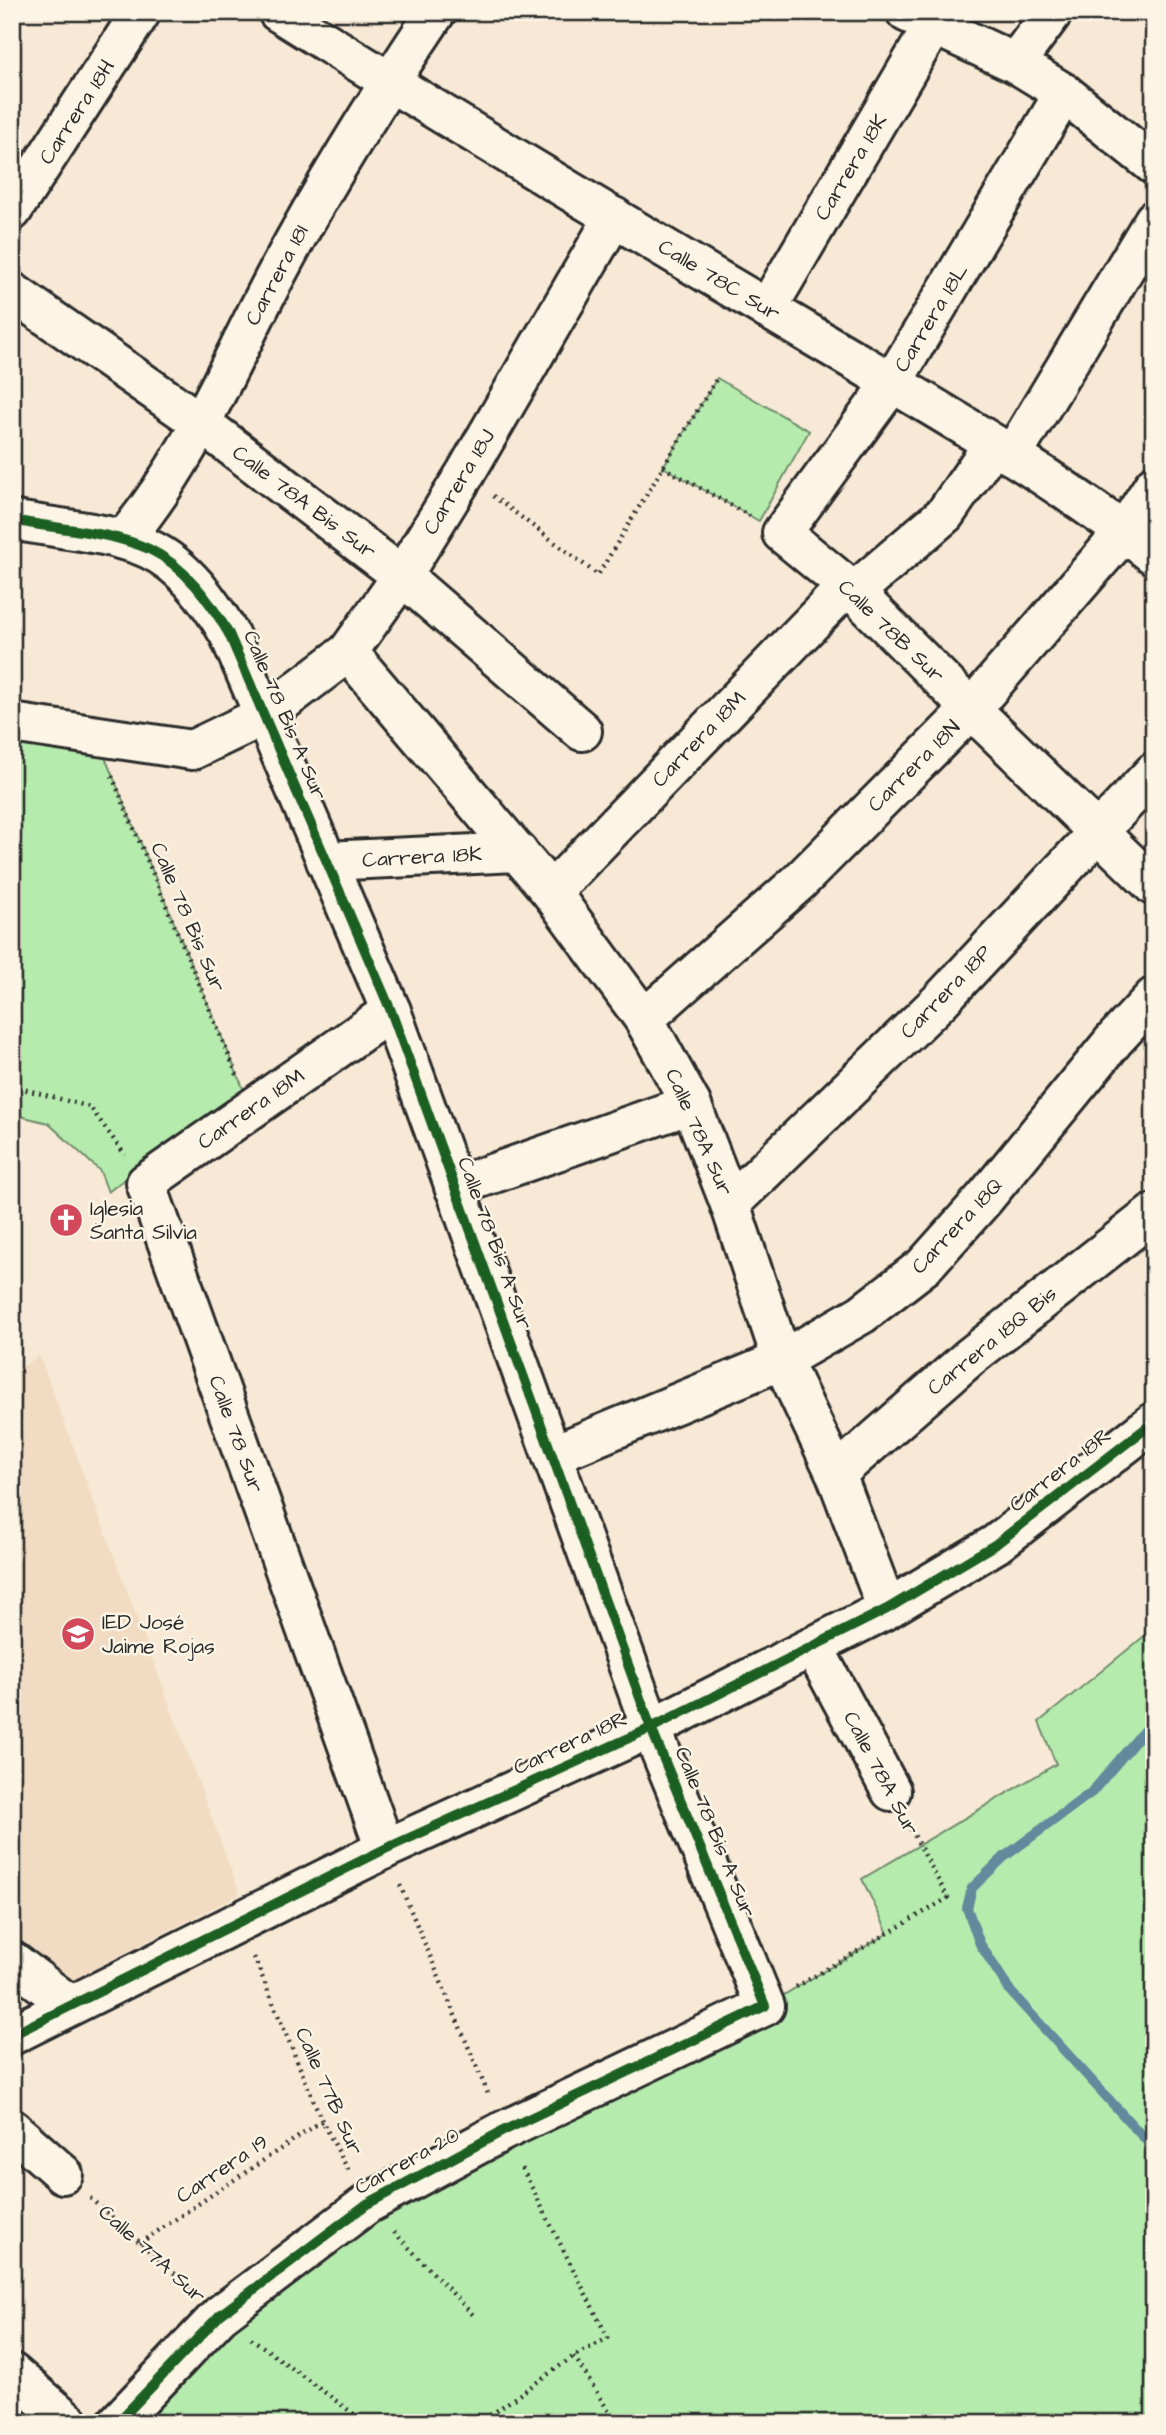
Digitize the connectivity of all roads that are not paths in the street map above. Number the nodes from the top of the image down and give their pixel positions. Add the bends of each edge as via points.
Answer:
1 (141, 12) edge
2 (278, 12) edge
3 (436, 12) edge
4 (1053, 12) edge
5 (920, 18) edge
6 (1015, 63) junction
7 (389, 82) junction
8 (1064, 93) junction
9 (1153, 163) edge
10 (12, 211) edge
11 (614, 217) junction
12 (1154, 220) edge
13 (12, 292) edge
14 (767, 309) junction
15 (892, 383) junction
16 (201, 423) junction
17 (1003, 450) junction
18 (1154, 485) edge
19 (12, 520) edge
20 (1124, 531) junction
21 (782, 533) joint
22 (123, 540) junction
23 (1154, 555) edge
24 (402, 576) junction
25 (851, 589) junction
26 (348, 652) junction
27 (971, 709) junction
28 (265, 715) junction
29 (12, 723) edge
30 (582, 731) dead end
31 (1154, 772) edge
32 (1096, 831) junction
33 (518, 852) junction
34 (326, 861) junction
35 (1154, 886) edge
36 (551, 892) junction
37 (1154, 997) edge
38 (391, 1011) junction
39 (644, 1019) junction
40 (691, 1104) junction
41 (146, 1183) joint
42 (454, 1187) junction
43 (730, 1204) junction
44 (1154, 1213) edge
45 (782, 1360) junction
46 (1154, 1422) edge
47 (552, 1455) junction
48 (836, 1474) junction
49 (887, 1609) junction
50 (814, 1648) junction
51 (651, 1728) junction
52 (891, 1791) road end
53 (385, 1849) junction
54 (12, 1961) edge
55 (70, 2005) junction
56 (765, 2006) joint
57 (12, 2035) edge
58 (12, 2129) edge
59 (63, 2174) road end
60 (12, 2373) edge
61 (70, 2423) edge
62 (117, 2423) edge

1 - 10 street, Carrera 18H
2 - 7 street, Calle 78C Sur
3 - 7 street, Carrera 18I
4 - 6 street
5 - 6 street
5 - 14 street, Carrera 18K
6 - 8 street
7 - 11 street, Calle 78C Sur
7 - 16 street, Carrera 18I via 301,228
8 - 9 street
8 - 15 street, Carrera 18L
11 - 14 street, Calle 78C Sur
11 - 24 street, Carrera 18J
12 - 17 street, Carrera 18M
13 - 16 street, Calle 78A Bis Sur
14 - 15 street, Calle 78C Sur
15 - 17 street, Calle 78C Sur
15 - 21 street, Carrera 18L
16 - 22 street, Carrera 18I via 147,513
16 - 24 street, Calle 78A Bis Sur
17 - 20 street, Calle 78C Sur
17 - 25 street, Carrera 18M via 945,514
18 - 20 street, Carrera 18N
19 - 22 street, Calle 78 Bis A Sur
20 - 23 street, Calle 78C Sur
20 - 27 street, Carrera 18N
21 - 25 street, Calle 78B Sur
22 - 28 street, Calle 78 Bis A Sur via 173,565 214,608
24 - 26 street, Carrera 18J
24 - 30 street, Calle 78A Bis Sur
25 - 27 street, Calle 78B Sur
25 - 36 street, Carrera 18M
26 - 28 street, Carrera 18J
26 - 33 street, Calle 78A Sur
27 - 32 street, Calle 78B Sur
27 - 39 street, Carrera 18N via 799,882
28 - 29 street, Carrera 18J via 192,750
28 - 34 street, Calle 78 Bis A Sur
31 - 32 street, Carrera 18P
32 - 35 street, Calle 78B Sur
32 - 43 street, Carrera 18P via 940,1001
33 - 34 street, Carrera 18K
33 - 36 street, Calle 78A Sur
34 - 38 street, Calle 78 Bis A Sur
36 - 39 street, Calle 78A Sur
37 - 45 street, Carrera 18Q via 924,1266 862,1314
38 - 41 street, Carrera 18M
38 - 42 street, Calle 78 Bis A Sur
39 - 40 street, Calle 78A Sur
40 - 42 street
40 - 43 street, Calle 78A Sur
41 - 53 street, Calle 78 Sur
42 - 47 street, Calle 78 Bis A Sur
43 - 45 street, Calle 78A Sur
44 - 48 street, Carrera 18Q Bis via 970,1357
45 - 47 street, Carrera 18Q
45 - 48 street, Calle 78A Sur
46 - 49 street, Carrera 18R via 996,1544
47 - 51 street, Calle 78 Bis A Sur
48 - 49 street, Calle 78A Sur
49 - 50 street, Carrera 18R
50 - 51 street, Carrera 18R
50 - 52 street, Calle 78A Sur
51 - 53 street, Carrera 18R
51 - 56 street, Calle 78 Bis A Sur
53 - 55 street, Carrera 18R
54 - 55 street
55 - 57 street, Carrera 18R
56 - 62 street, Carrera 20 via 503,2131 366,2204 220,2315
58 - 59 street
60 - 61 street

